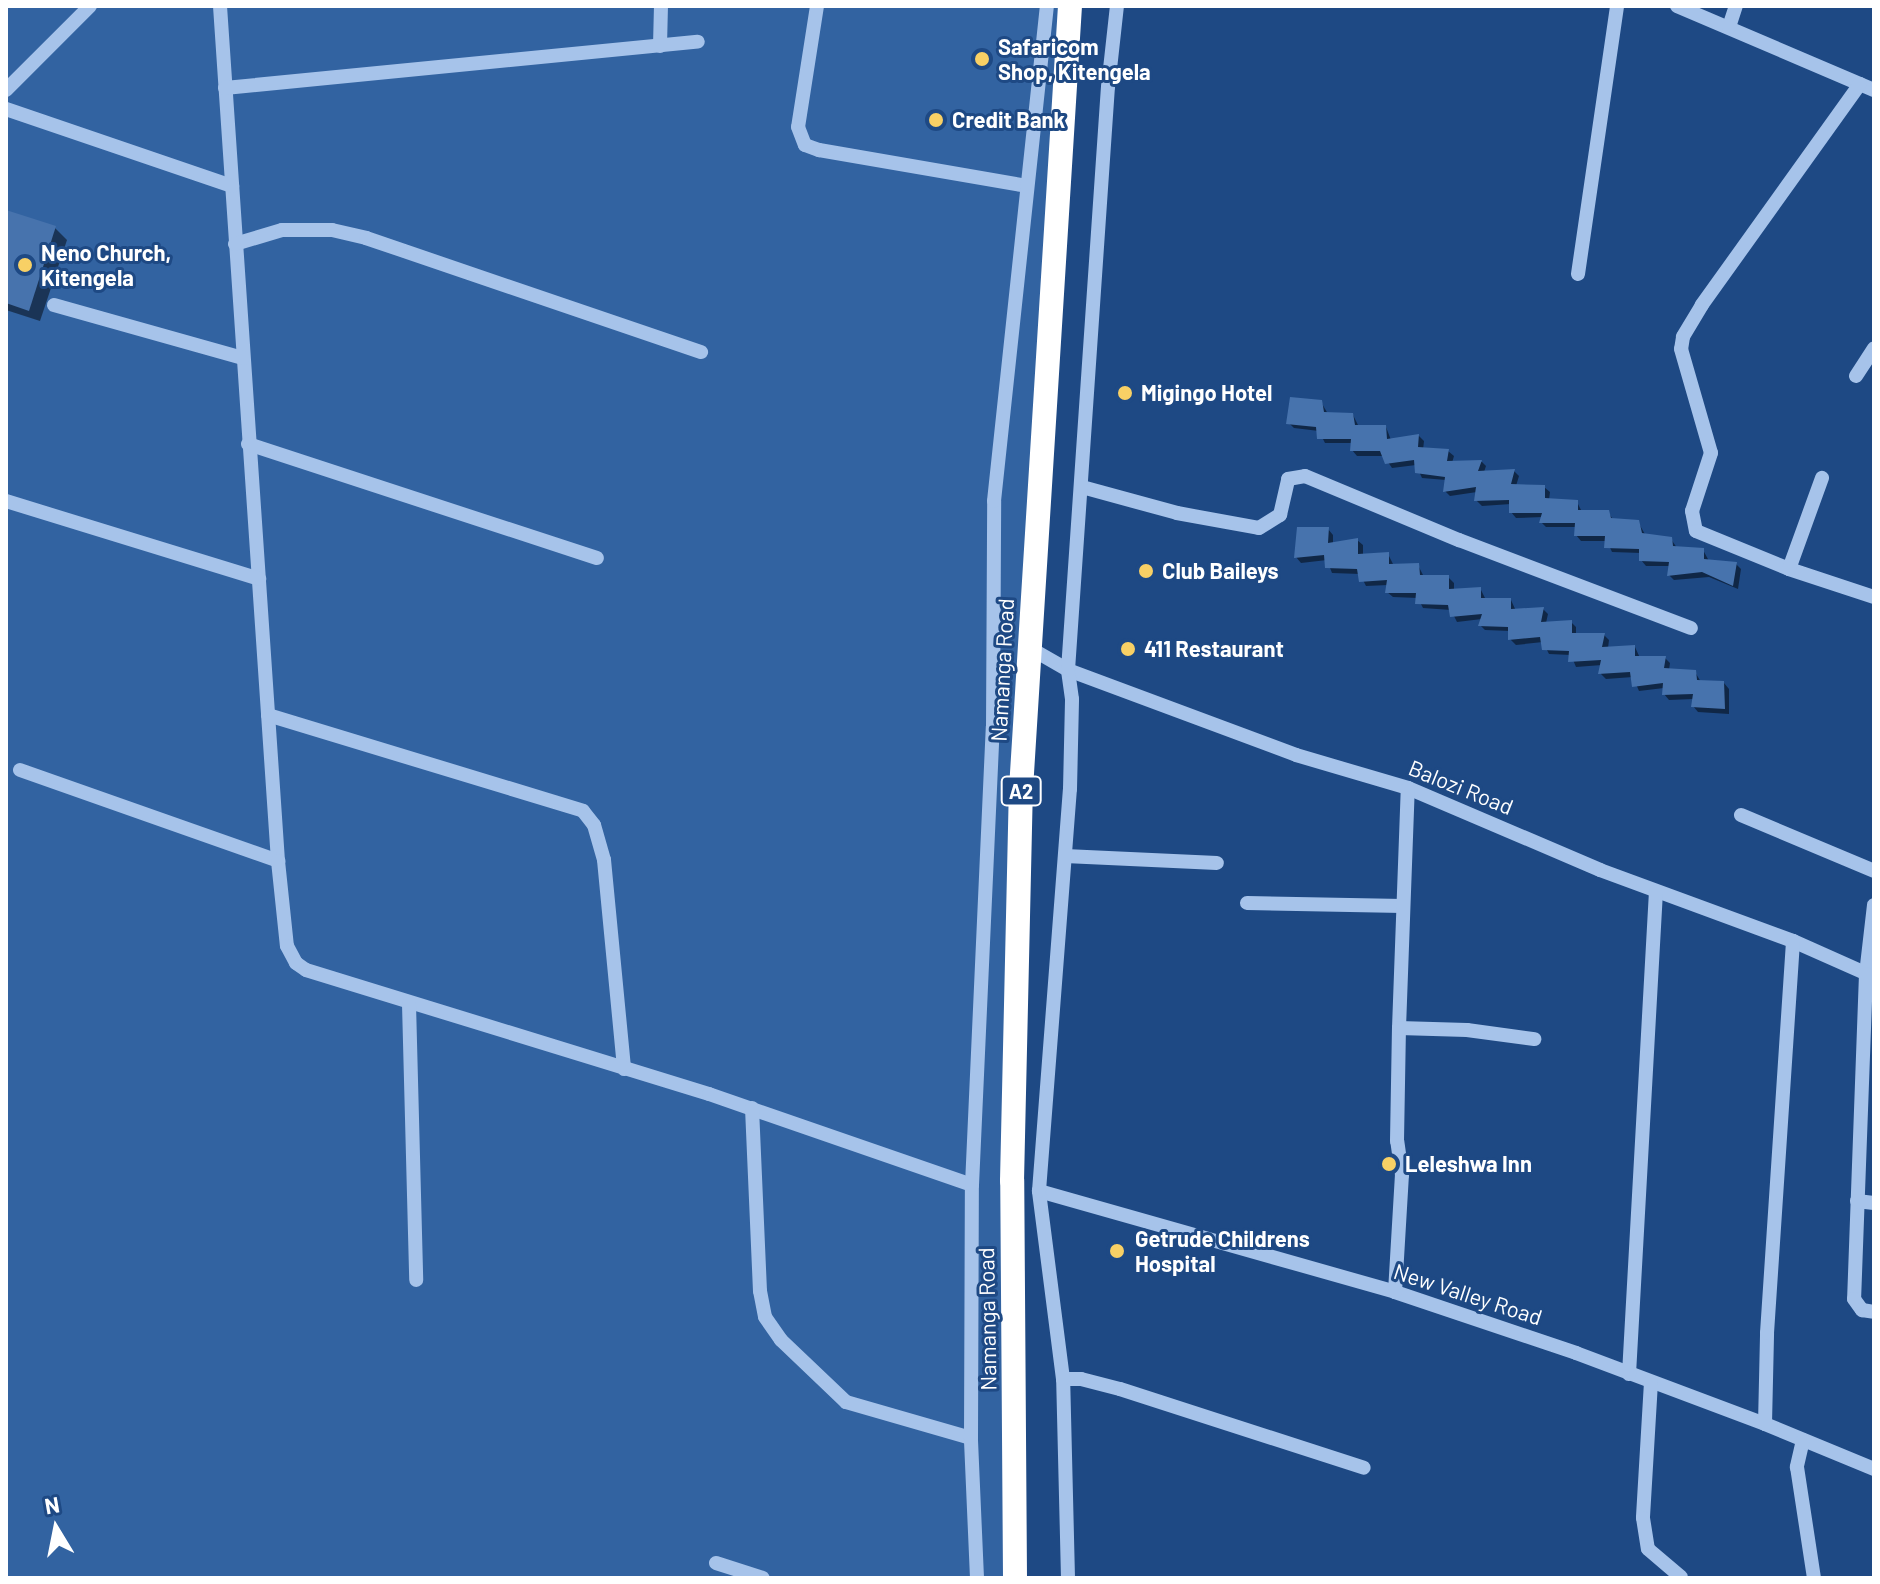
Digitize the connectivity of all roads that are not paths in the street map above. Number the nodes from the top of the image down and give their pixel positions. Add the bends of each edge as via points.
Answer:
1 (90, 6) edge
2 (220, 6) edge
3 (661, 6) edge
4 (817, 6) edge
5 (1047, 6) edge
6 (1070, 6) edge
7 (1117, 6) edge
8 (1617, 6) edge
9 (1677, 6) edge
10 (1736, 6) edge
11 (1729, 27) junction
12 (698, 42) dead end
13 (660, 46) junction
14 (1867, 87) edge
15 (225, 88) junction
16 (6, 90) edge
17 (6, 109) edge
18 (232, 186) junction
19 (1027, 186) junction
20 (235, 244) junction
21 (1578, 274) dead end
22 (54, 305) dead end
23 (1874, 348) edge
24 (701, 352) dead end
25 (243, 358) junction
26 (1856, 376) dead end
27 (248, 444) junction
28 (1822, 478) dead end
29 (1082, 487) junction
30 (6, 501) edge
31 (597, 558) dead end
32 (1789, 569) junction
33 (259, 579) junction
34 (1874, 597) edge
35 (1691, 628) dead end
36 (1028, 647) junction
37 (1068, 670) junction
38 (268, 715) junction
39 (20, 770) dead end
40 (1408, 788) junction
41 (1741, 815) dead end
42 (1065, 856) junction
43 (278, 861) junction
44 (1217, 863) dead end
45 (1874, 871) edge
46 (1656, 892) junction
47 (1247, 903) dead end
48 (1874, 905) edge
49 (1403, 906) junction
50 (1793, 941) junction
51 (1870, 976) edge
52 (409, 1004) junction
53 (1399, 1028) junction
54 (1534, 1039) dead end
55 (624, 1069) junction
56 (1868, 1094) edge
57 (752, 1108) junction
58 (972, 1185) junction
59 (1039, 1191) junction
60 (1857, 1201) junction
61 (1874, 1203) edge
62 (416, 1280) dead end
63 (1395, 1292) junction
64 (1874, 1312) edge
65 (1629, 1374) junction
66 (1063, 1379) junction
67 (1651, 1382) junction
68 (1765, 1424) junction
69 (971, 1438) junction
70 (1803, 1440) junction
71 (1364, 1468) dead end
72 (1874, 1469) edge
73 (716, 1563) dead end
74 (1681, 1577) edge
75 (763, 1578) edge
76 (977, 1578) edge
77 (1015, 1578) edge
78 (1068, 1578) edge
79 (1814, 1578) edge

1 - 16 street
2 - 15 street
3 - 13 street
4 - 19 street via 798,127 805,145
5 - 19 street
6 - 36 highway, Namanga Road / A2
7 - 29 street
8 - 21 street
9 - 11 street
10 - 11 street
11 - 14 street
12 - 13 street
13 - 15 street
14 - 32 street via 1702,305 1681,349 1711,453 1692,511 1696,531
15 - 18 street
17 - 18 street
18 - 20 street
19 - 58 street via 994,501 993,726
20 - 24 street via 282,230 332,230
20 - 25 street
22 - 25 street
23 - 26 street
25 - 27 street
27 - 31 street
27 - 33 street
28 - 32 street
29 - 35 street via 1259,528 1280,515 1288,479 1305,476
29 - 37 street
30 - 33 street
32 - 34 street
33 - 38 street
36 - 37 street, Balozi Road
36 - 77 highway, Namanga Road / A2 via 1012,1181
37 - 40 street, Balozi Road via 1296,755
37 - 42 street via 1072,699
38 - 43 street
38 - 55 street via 583,811 594,825 604,860
39 - 43 street
40 - 46 street, Balozi Road
40 - 49 street
41 - 45 street
42 - 44 street
42 - 59 street
43 - 52 street via 287,946 296,963
46 - 50 street, Balozi Road
46 - 65 street
47 - 49 street
48 - 51 street
49 - 53 street
50 - 51 street, Balozi Road
50 - 68 street
51 - 56 street
52 - 55 street
52 - 62 street
53 - 54 street
53 - 63 street via 1397,1141 1402,1175
55 - 57 street
56 - 60 street
57 - 58 street
57 - 69 street via 765,1317 781,1340 846,1402
58 - 69 street
59 - 63 street, New Valley Road
59 - 66 street
60 - 61 street
60 - 64 street via 1854,1299 1862,1310
63 - 65 street, New Valley Road
65 - 67 street, New Valley Road
66 - 71 street via 1120,1389
66 - 78 street
67 - 68 street, New Valley Road
67 - 74 street via 1643,1518 1648,1549
68 - 70 street, New Valley Road
69 - 76 street
70 - 72 street, New Valley Road
70 - 79 street via 1797,1467
73 - 75 street

